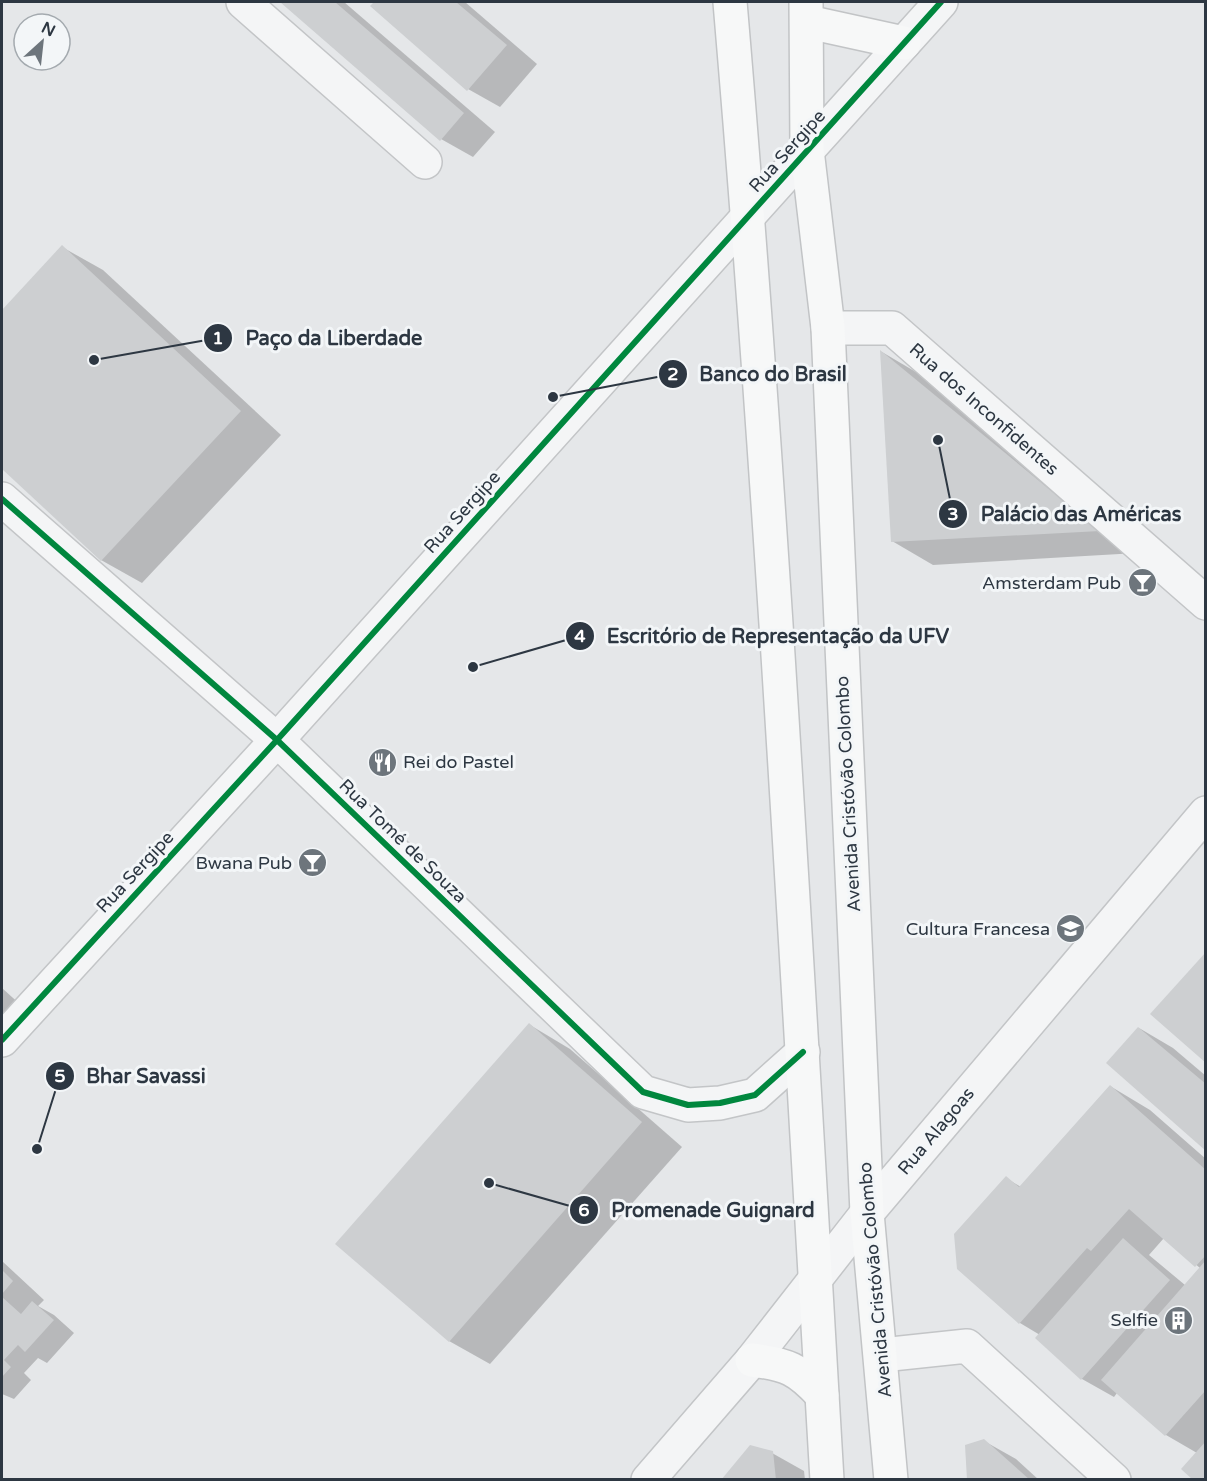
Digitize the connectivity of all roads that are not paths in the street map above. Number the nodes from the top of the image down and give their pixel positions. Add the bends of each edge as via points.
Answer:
1 (243, 2) edge
2 (730, 2) edge
3 (941, 2) edge
4 (807, 12) edge
5 (904, 44) junction
6 (807, 150) junction
7 (425, 162) dead end
8 (748, 215) junction
9 (828, 328) junction
10 (2, 500) edge
11 (1206, 603) edge
12 (277, 740) junction
13 (1206, 813) edge
14 (2, 1040) edge
15 (803, 1052) junction
16 (867, 1212) junction
17 (815, 1283) junction
18 (882, 1354) junction
19 (752, 1360) junction
20 (822, 1395) junction
21 (648, 1479) edge
22 (827, 1479) edge
23 (891, 1479) edge
24 (1113, 1479) edge

1 - 7 street
2 - 8 main road
3 - 5 street, Rua Sergipe
4 - 5 main road
4 - 6 main road, Avenida Cristóvão Colombo
5 - 6 street, Rua Sergipe
6 - 8 street, Rua Sergipe
6 - 9 main road, Avenida Cristóvão Colombo
8 - 12 street, Rua Sergipe
8 - 15 main road
9 - 11 street, Rua dos Inconfidentes via 892,328
9 - 16 main road, Avenida Cristóvão Colombo
10 - 12 street, Rua Tomé de Souza
12 - 14 street, Rua Sergipe
12 - 15 street, Rua Tomé de Souza via 642,1092 688,1106 755,1095
13 - 16 street, Rua Alagoas
15 - 17 main road
16 - 17 street, Rua Alagoas
16 - 18 main road, Avenida Cristóvão Colombo
17 - 19 street, Rua Alagoas
17 - 20 main road
18 - 23 main road, Avenida Cristóvão Colombo
18 - 24 street via 967,1346
19 - 20 main road via 781,1363 802,1373
19 - 21 street, Rua Alagoas
20 - 22 main road

